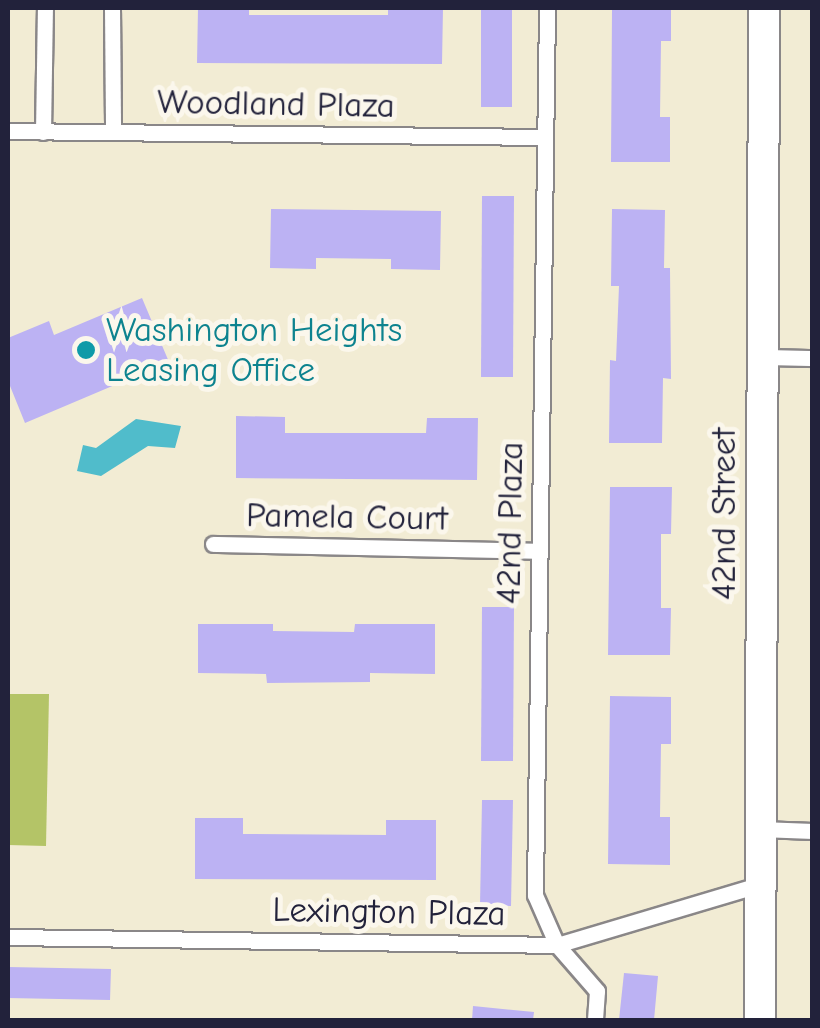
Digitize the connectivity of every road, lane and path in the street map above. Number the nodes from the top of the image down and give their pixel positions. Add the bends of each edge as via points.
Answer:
1 (45, 8) edge
2 (112, 8) edge
3 (546, 8) edge
4 (764, 8) edge
5 (8, 131) edge
6 (44, 132) junction
7 (113, 132) junction
8 (544, 137) junction
9 (762, 357) junction
10 (812, 358) edge
11 (213, 544) dead end
12 (540, 550) junction
13 (761, 830) junction
14 (812, 831) edge
15 (761, 884) junction
16 (8, 937) edge
17 (556, 945) junction
18 (595, 1020) edge
19 (760, 1020) edge

1 - 6 lane
2 - 7 lane
3 - 8 lane, 42nd Plaza
4 - 9 street, 42nd Street
5 - 6 lane, Woodland Plaza
6 - 7 lane, Woodland Plaza
7 - 8 lane, Woodland Plaza
8 - 12 lane, 42nd Plaza
9 - 10 lane
9 - 13 street, 42nd Street
11 - 12 lane, Pamela Court
12 - 17 lane, 42nd Plaza via 535,895
13 - 14 lane
13 - 15 street, 42nd Street
15 - 17 lane, Lexington Plaza
15 - 19 street, 42nd Street
16 - 17 lane, Lexington Plaza
17 - 18 lane, 42nd Plaza via 596,991

